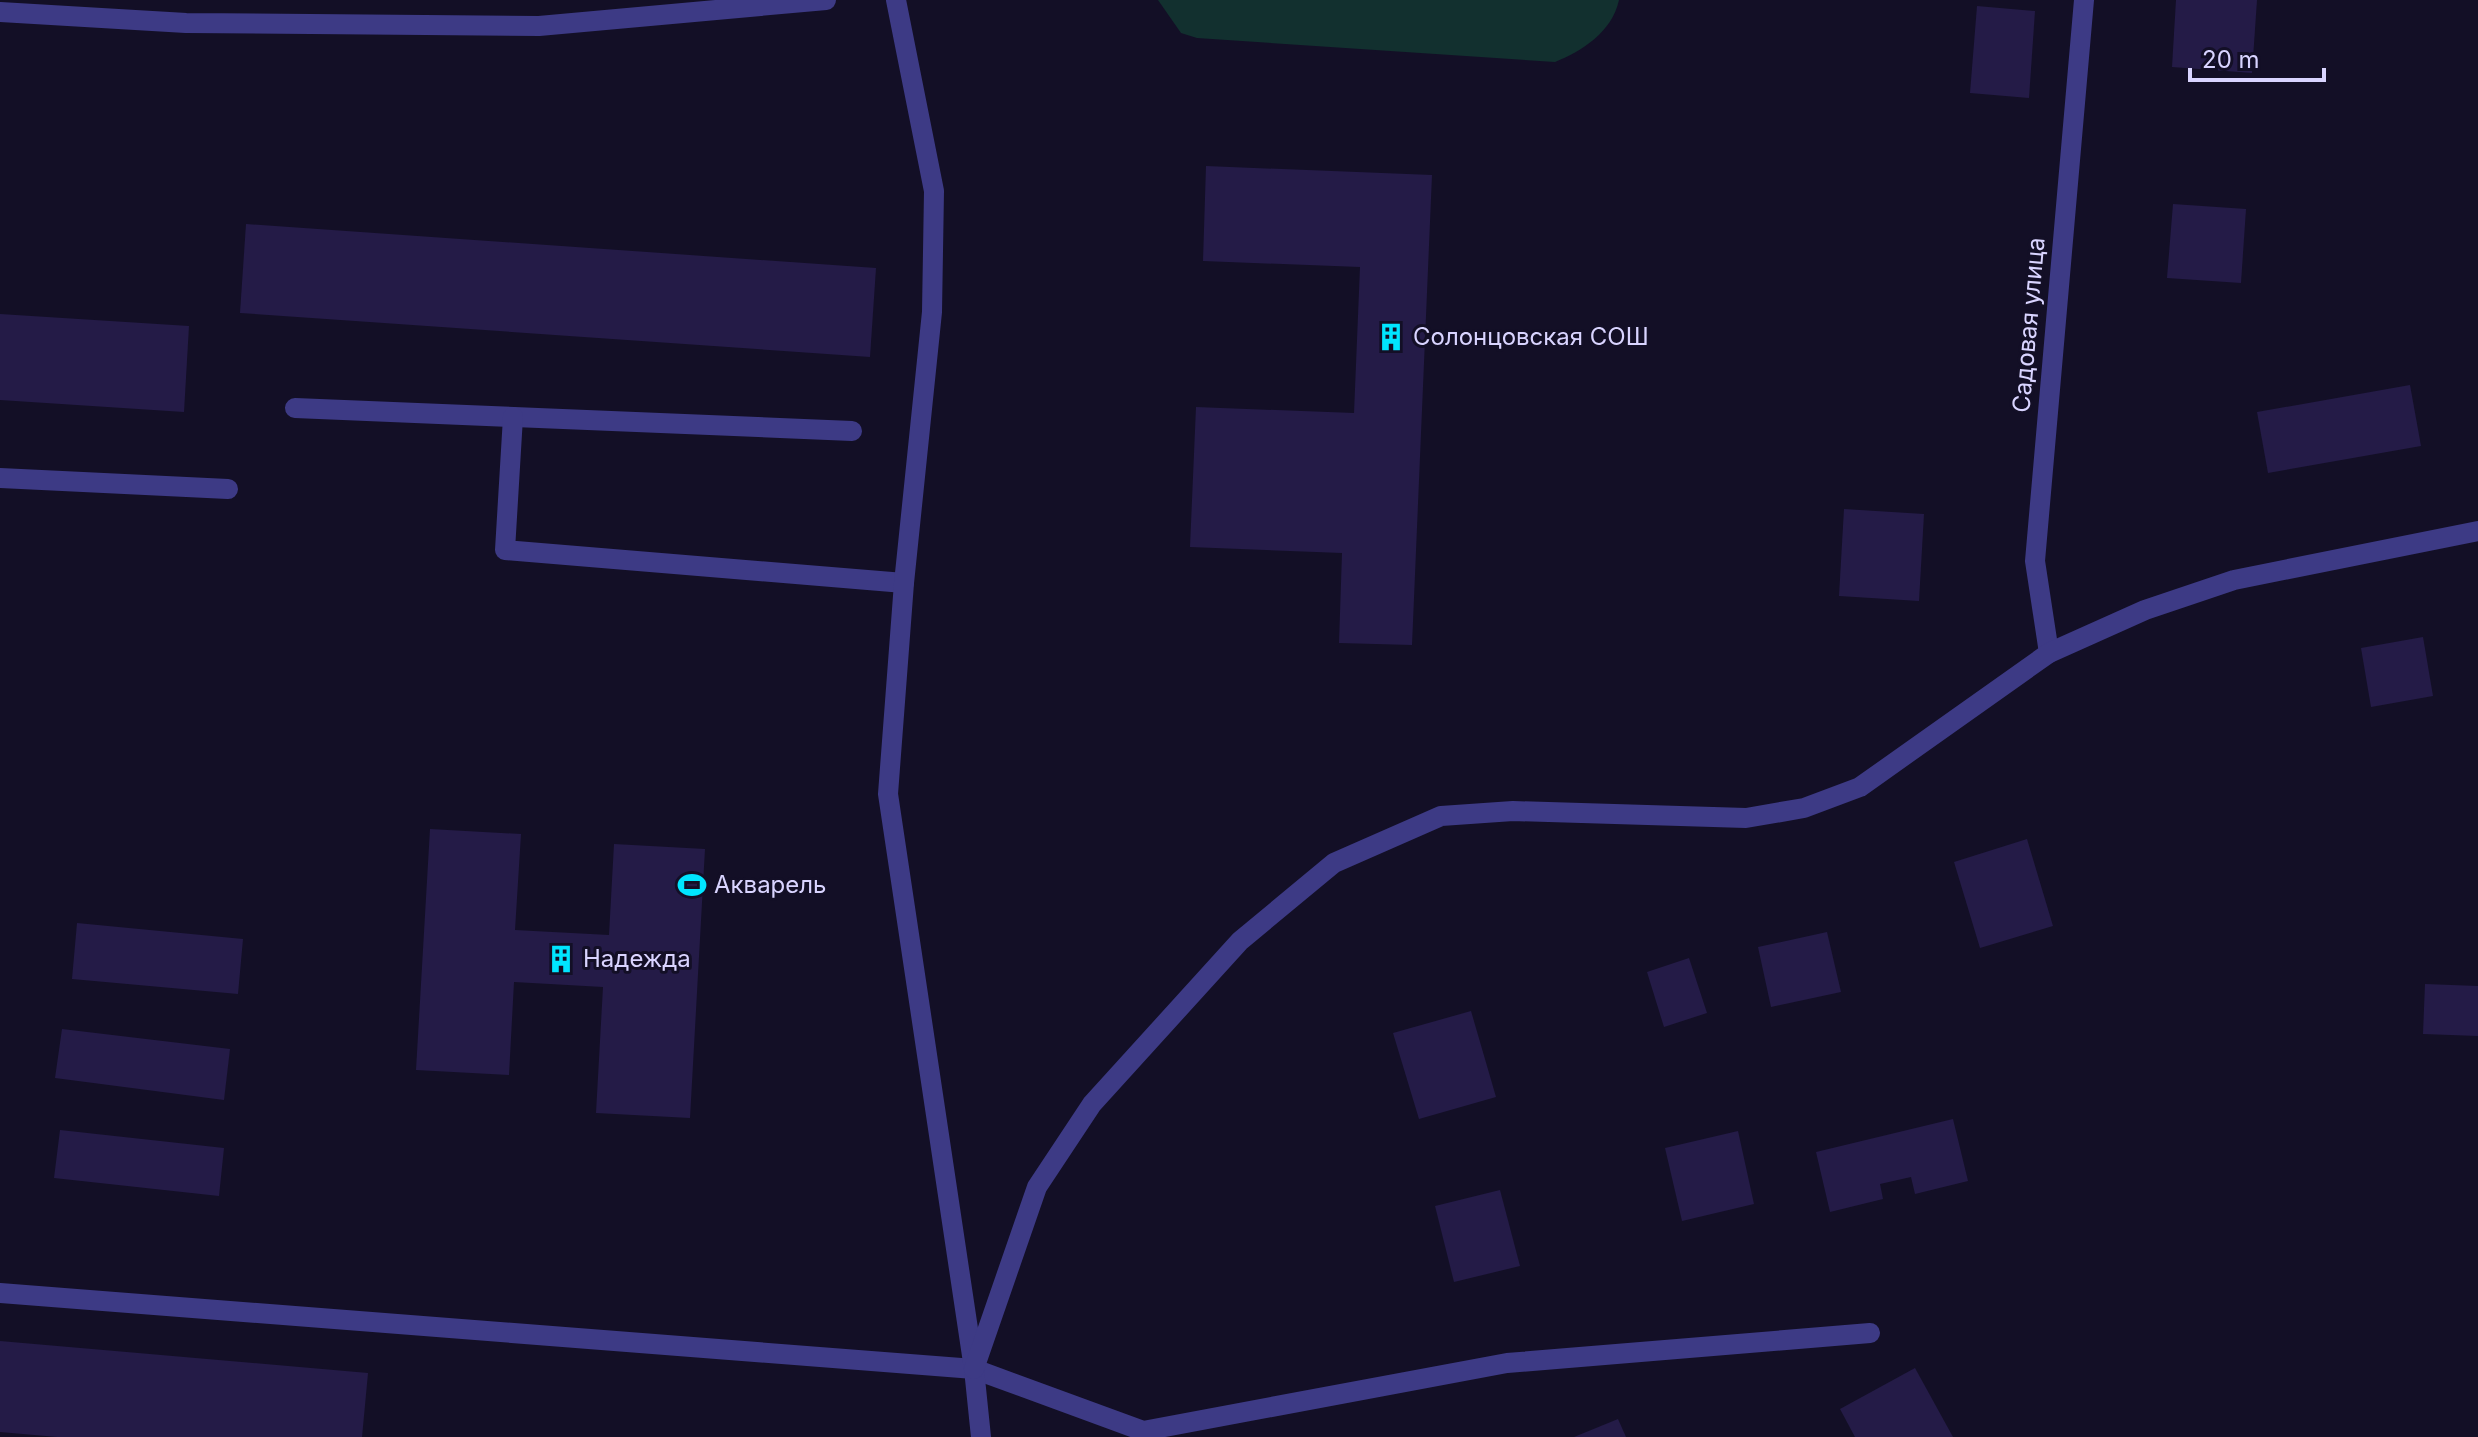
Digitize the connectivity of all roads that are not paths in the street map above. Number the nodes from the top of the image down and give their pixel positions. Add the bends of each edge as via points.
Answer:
1 (826, 0) edge
2 (896, 0) edge
3 (2084, 0) edge
4 (0, 12) edge
5 (295, 408) dead end
6 (513, 417) junction
7 (852, 431) dead end
8 (0, 478) edge
9 (228, 489) dead end
10 (2478, 531) edge
11 (904, 583) junction
12 (2049, 653) junction
13 (0, 1293) edge
14 (1870, 1333) dead end
15 (974, 1369) junction
16 (981, 1437) edge

1 - 4 street via 539,26 186,23
2 - 11 street via 934,191 932,312
3 - 12 street, Садовая улица via 2035,561
5 - 6 street
6 - 7 street
6 - 11 street via 505,550
8 - 9 street
10 - 12 street via 2234,580 2145,610
11 - 15 street via 888,794
12 - 15 street via 1860,787 1804,808 1746,818 1513,811 1441,816 1334,863 1240,941 1092,1104 1037,1187
13 - 15 street
14 - 15 street via 1507,1363 1143,1431
15 - 16 street

